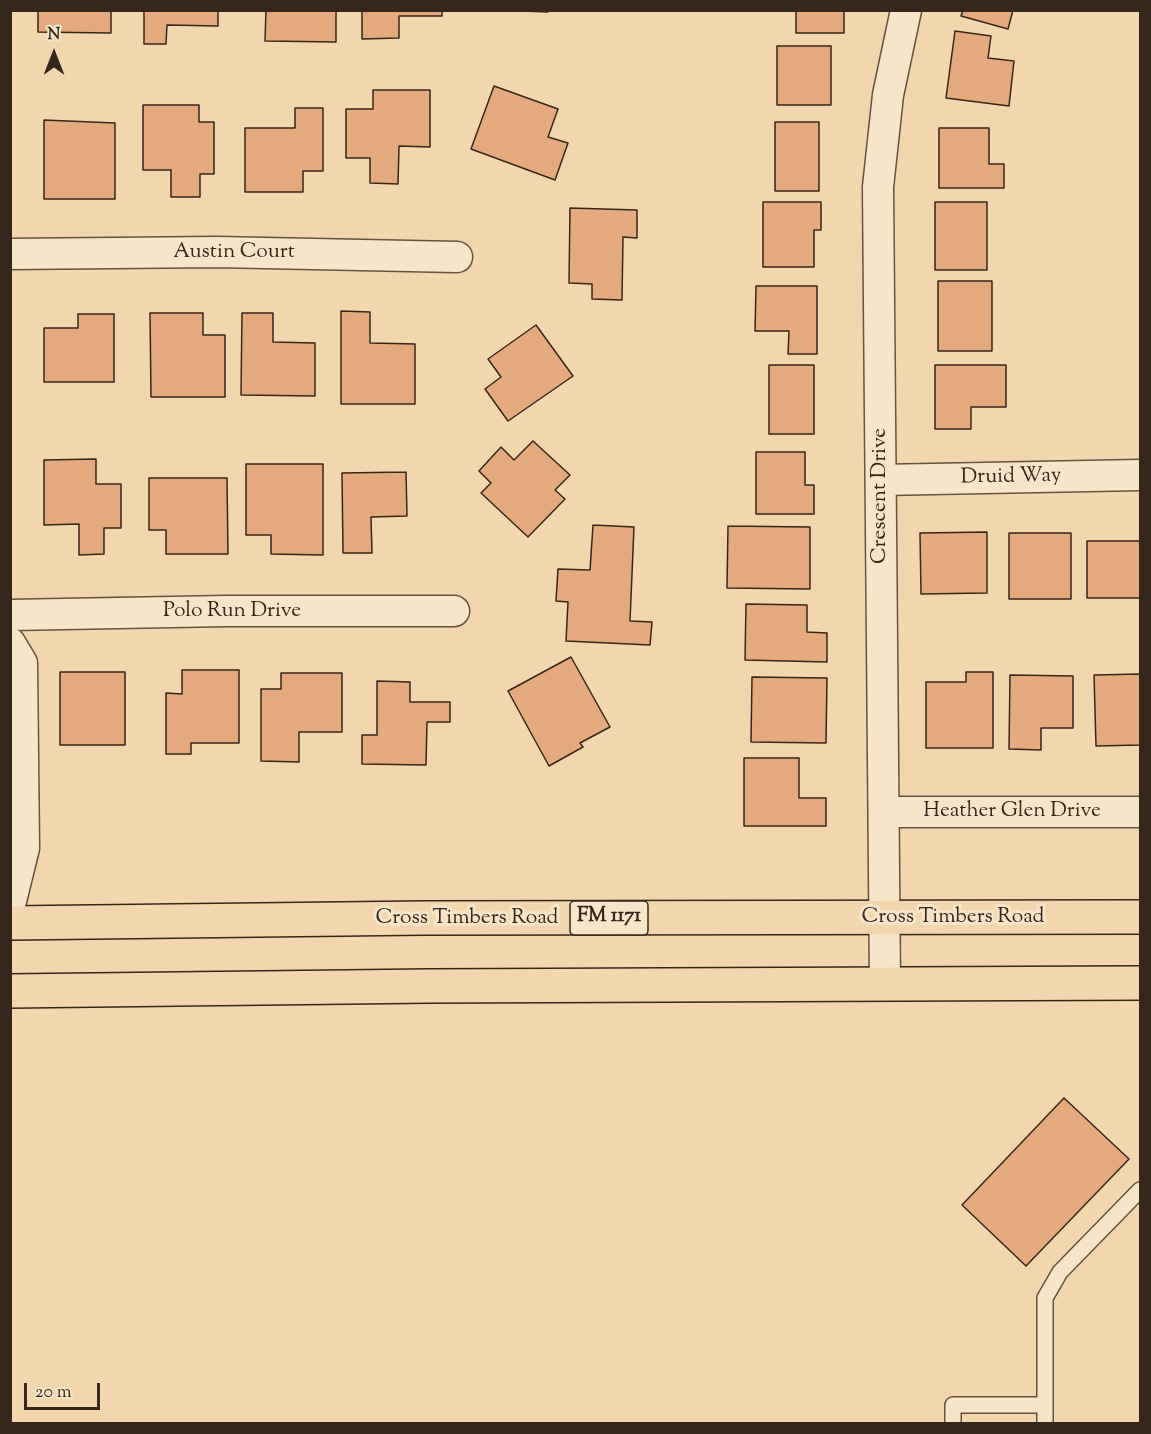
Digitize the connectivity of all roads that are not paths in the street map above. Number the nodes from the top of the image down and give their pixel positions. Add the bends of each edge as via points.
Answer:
1 (906, 10) edge
2 (10, 254) edge
3 (457, 257) dead end
4 (1140, 475) edge
5 (881, 480) junction
6 (454, 611) dead end
7 (10, 615) edge
8 (10, 643) edge
9 (884, 812) junction
10 (1140, 812) edge
11 (10, 905) edge
12 (1140, 917) edge
13 (884, 919) junction
14 (10, 923) edge
15 (1140, 983) edge
16 (885, 984) junction
17 (10, 991) edge
18 (1140, 1190) edge
19 (1045, 1406) junction
20 (953, 1424) edge
21 (1045, 1424) edge

1 - 5 street, Crescent Drive via 888,94 878,187
2 - 3 street, Austin Court via 217,252
4 - 5 street, Druid Way
5 - 9 street, Crescent Drive
6 - 7 street, Polo Run Drive
8 - 11 street via 22,663 24,849
9 - 10 street, Heather Glen Drive
9 - 13 street, Crescent Drive
12 - 13 main road, Cross Timbers Road / FM 1171
13 - 14 main road, Cross Timbers Road / FM 1171 via 424,918
13 - 16 street, Crescent Drive
15 - 16 main road
16 - 17 main road
18 - 19 lane via 1060,1272 1045,1299
19 - 20 lane via 953,1406
19 - 21 lane

